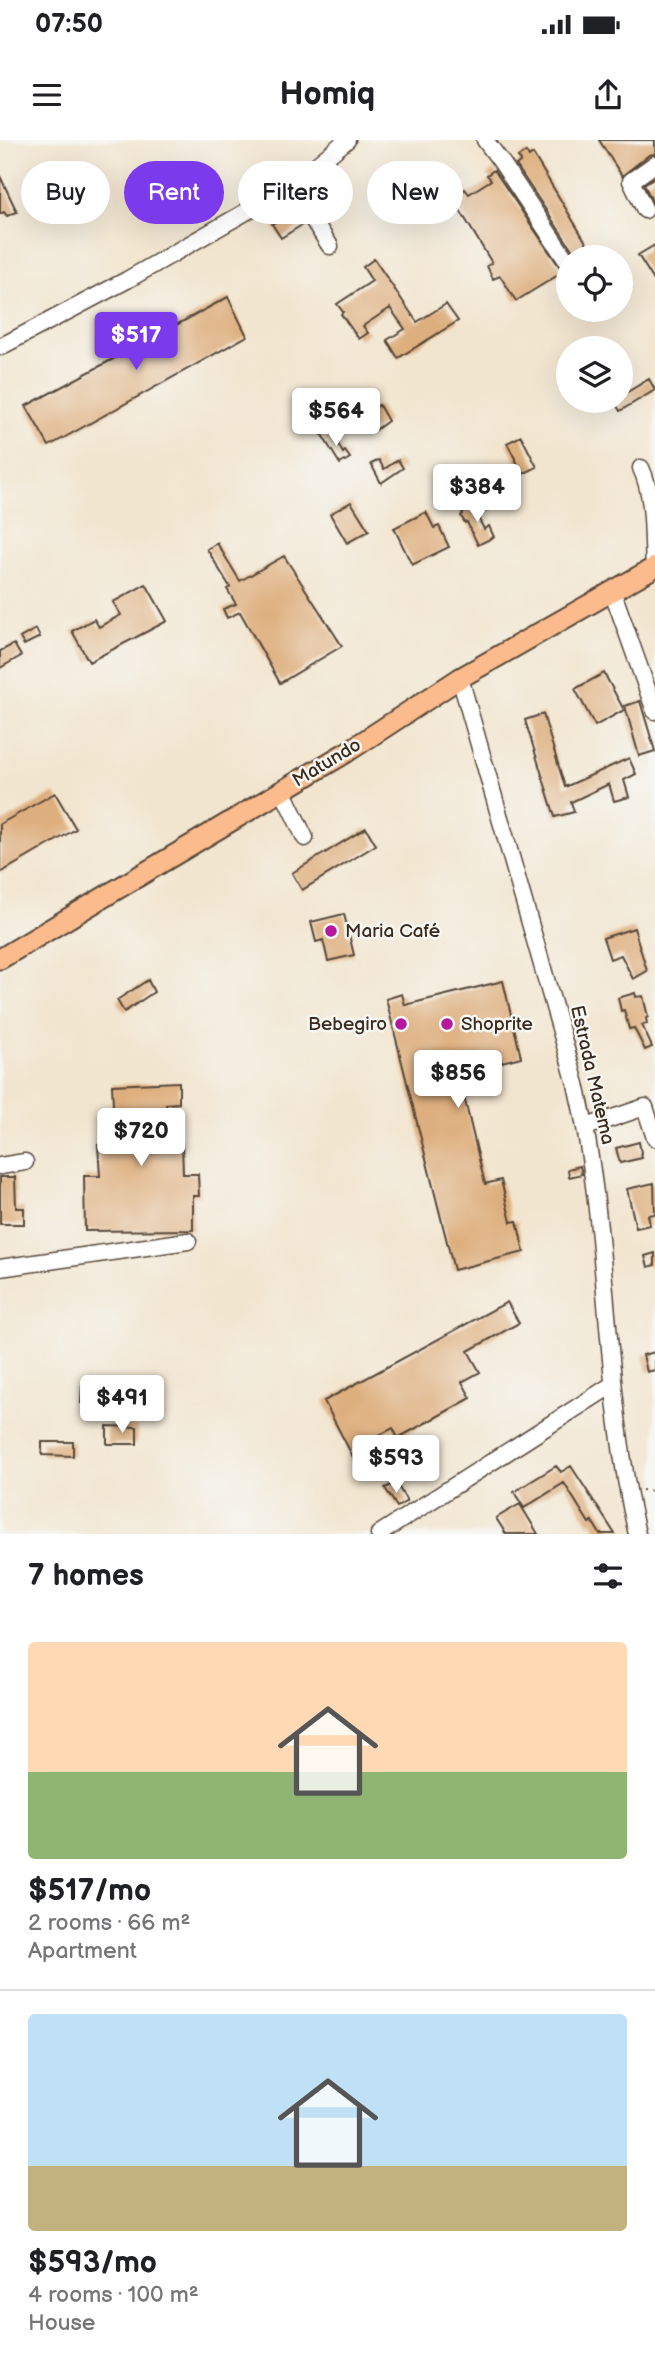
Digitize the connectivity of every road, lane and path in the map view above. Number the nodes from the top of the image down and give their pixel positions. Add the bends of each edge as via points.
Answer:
1 (347, 140) edge
2 (485, 140) edge
3 (321, 161) edge
4 (655, 164) edge
5 (645, 210) dead end
6 (238, 216) edge
7 (316, 224) edge
8 (556, 245) edge
9 (330, 246) dead end
10 (0, 347) edge
11 (641, 468) dead end
12 (654, 568) edge
13 (613, 593) junction
14 (460, 678) junction
15 (655, 711) edge
16 (282, 790) junction
17 (304, 838) dead end
18 (0, 959) edge
19 (650, 1104) edge
20 (586, 1127) junction
21 (655, 1139) edge
22 (25, 1162) dead end
23 (0, 1166) edge
24 (188, 1241) dead end
25 (0, 1268) edge
26 (612, 1385) junction
27 (405, 1528) edge
28 (379, 1534) edge
29 (637, 1534) edge

1 - 3 street
2 - 8 street
4 - 5 street via 631,181
6 - 10 street
7 - 9 street
11 - 12 street via 650,496
12 - 13 main road, Matundo
13 - 14 main road, Matundo
13 - 15 street
14 - 16 main road, Matundo
14 - 20 street, Estrada Matema
16 - 17 street
16 - 18 main road, Matundo
19 - 20 street
19 - 21 street
20 - 26 street, Estrada Matema
22 - 23 street
24 - 25 street
26 - 27 street
26 - 29 street, Estrada Matema
27 - 28 street

